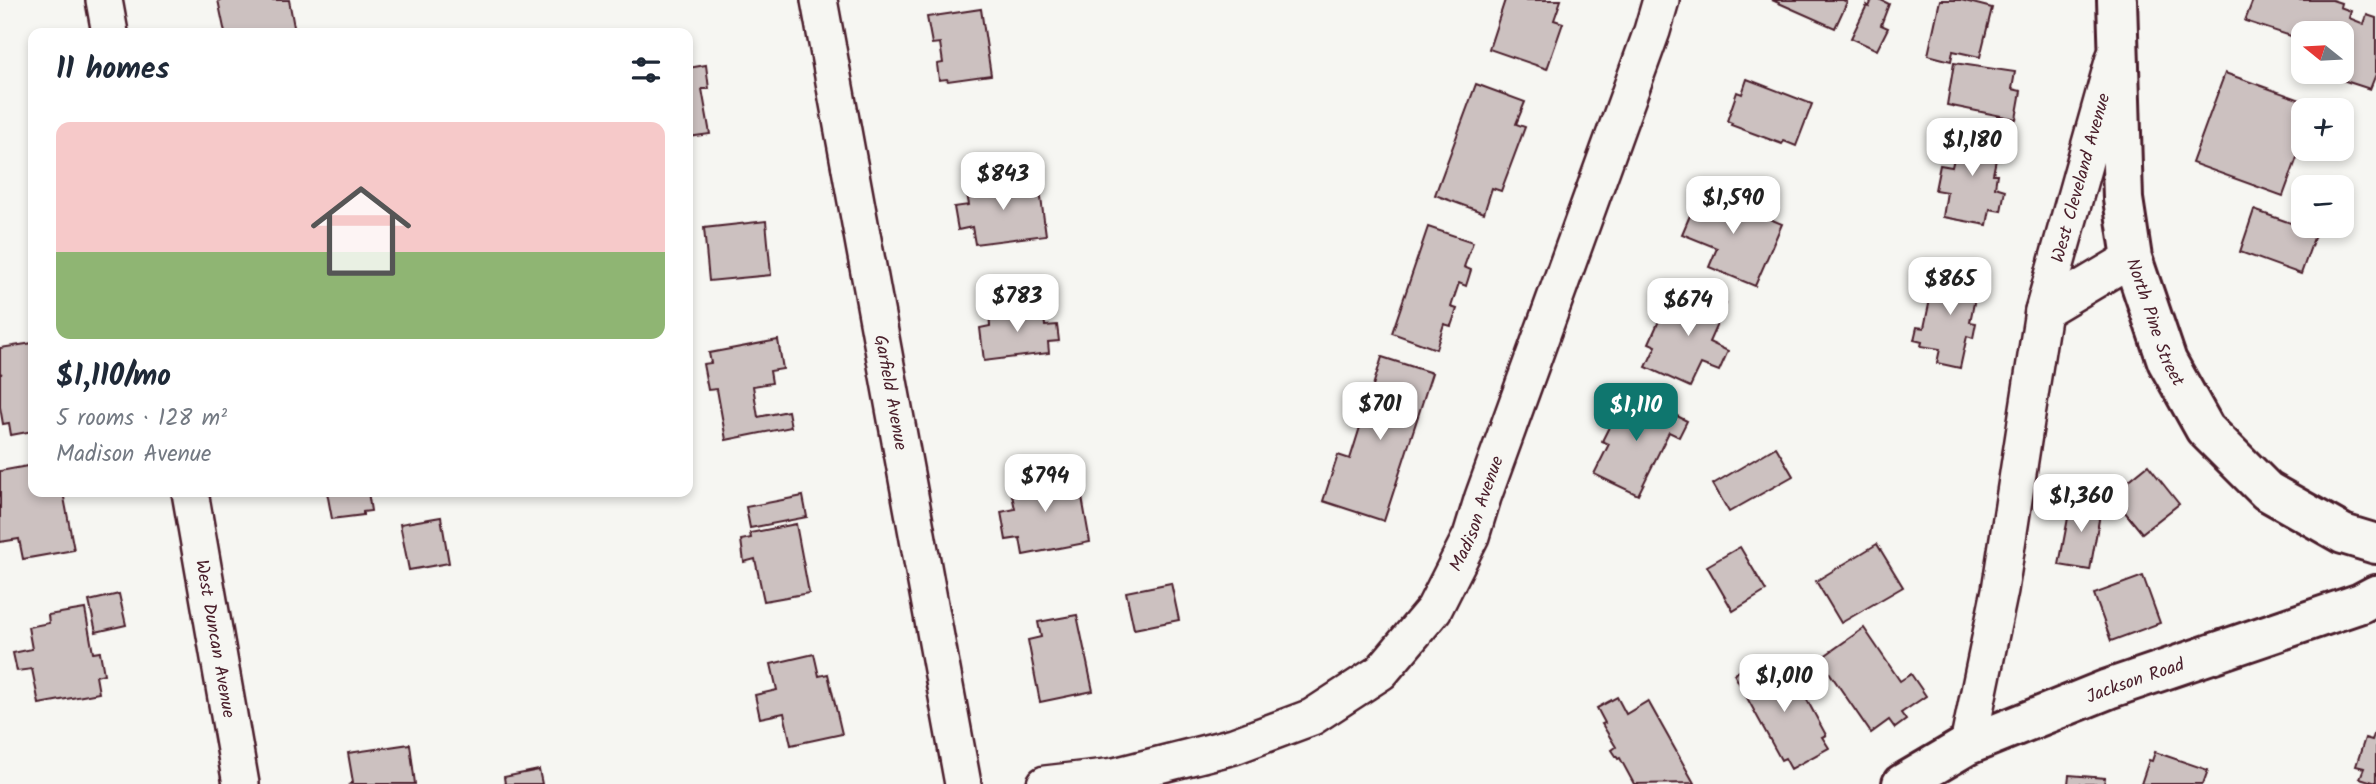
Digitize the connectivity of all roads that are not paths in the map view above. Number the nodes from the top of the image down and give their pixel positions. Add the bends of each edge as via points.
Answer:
1 (104, 0) edge
2 (819, 0) edge
3 (1661, 0) edge
4 (2117, 0) edge
5 (109, 28) edge
6 (2118, 44) junction
7 (2132, 258) junction
8 (2043, 311) junction
9 (191, 497) edge
10 (2376, 544) edge
11 (2376, 596) edge
12 (1968, 745) junction
13 (241, 784) edge
14 (963, 784) edge
15 (1045, 784) edge
16 (1902, 784) edge

1 - 5 street
2 - 14 street, Garfield Avenue
3 - 15 street, Madison Avenue via 1471,536 1434,609 1381,672 1312,716 1234,746 1128,773
4 - 6 main road, North Pine Street
6 - 7 main road, North Pine Street via 2123,198
6 - 8 street, West Cleveland Avenue
7 - 8 street
7 - 10 main road, North Pine Street via 2167,361 2205,429 2267,491 2343,534
8 - 12 street, West Cleveland Avenue via 2000,590
9 - 13 street, West Duncan Avenue
11 - 12 main road, Jackson Road via 2108,689
12 - 16 main road, Jackson Road

